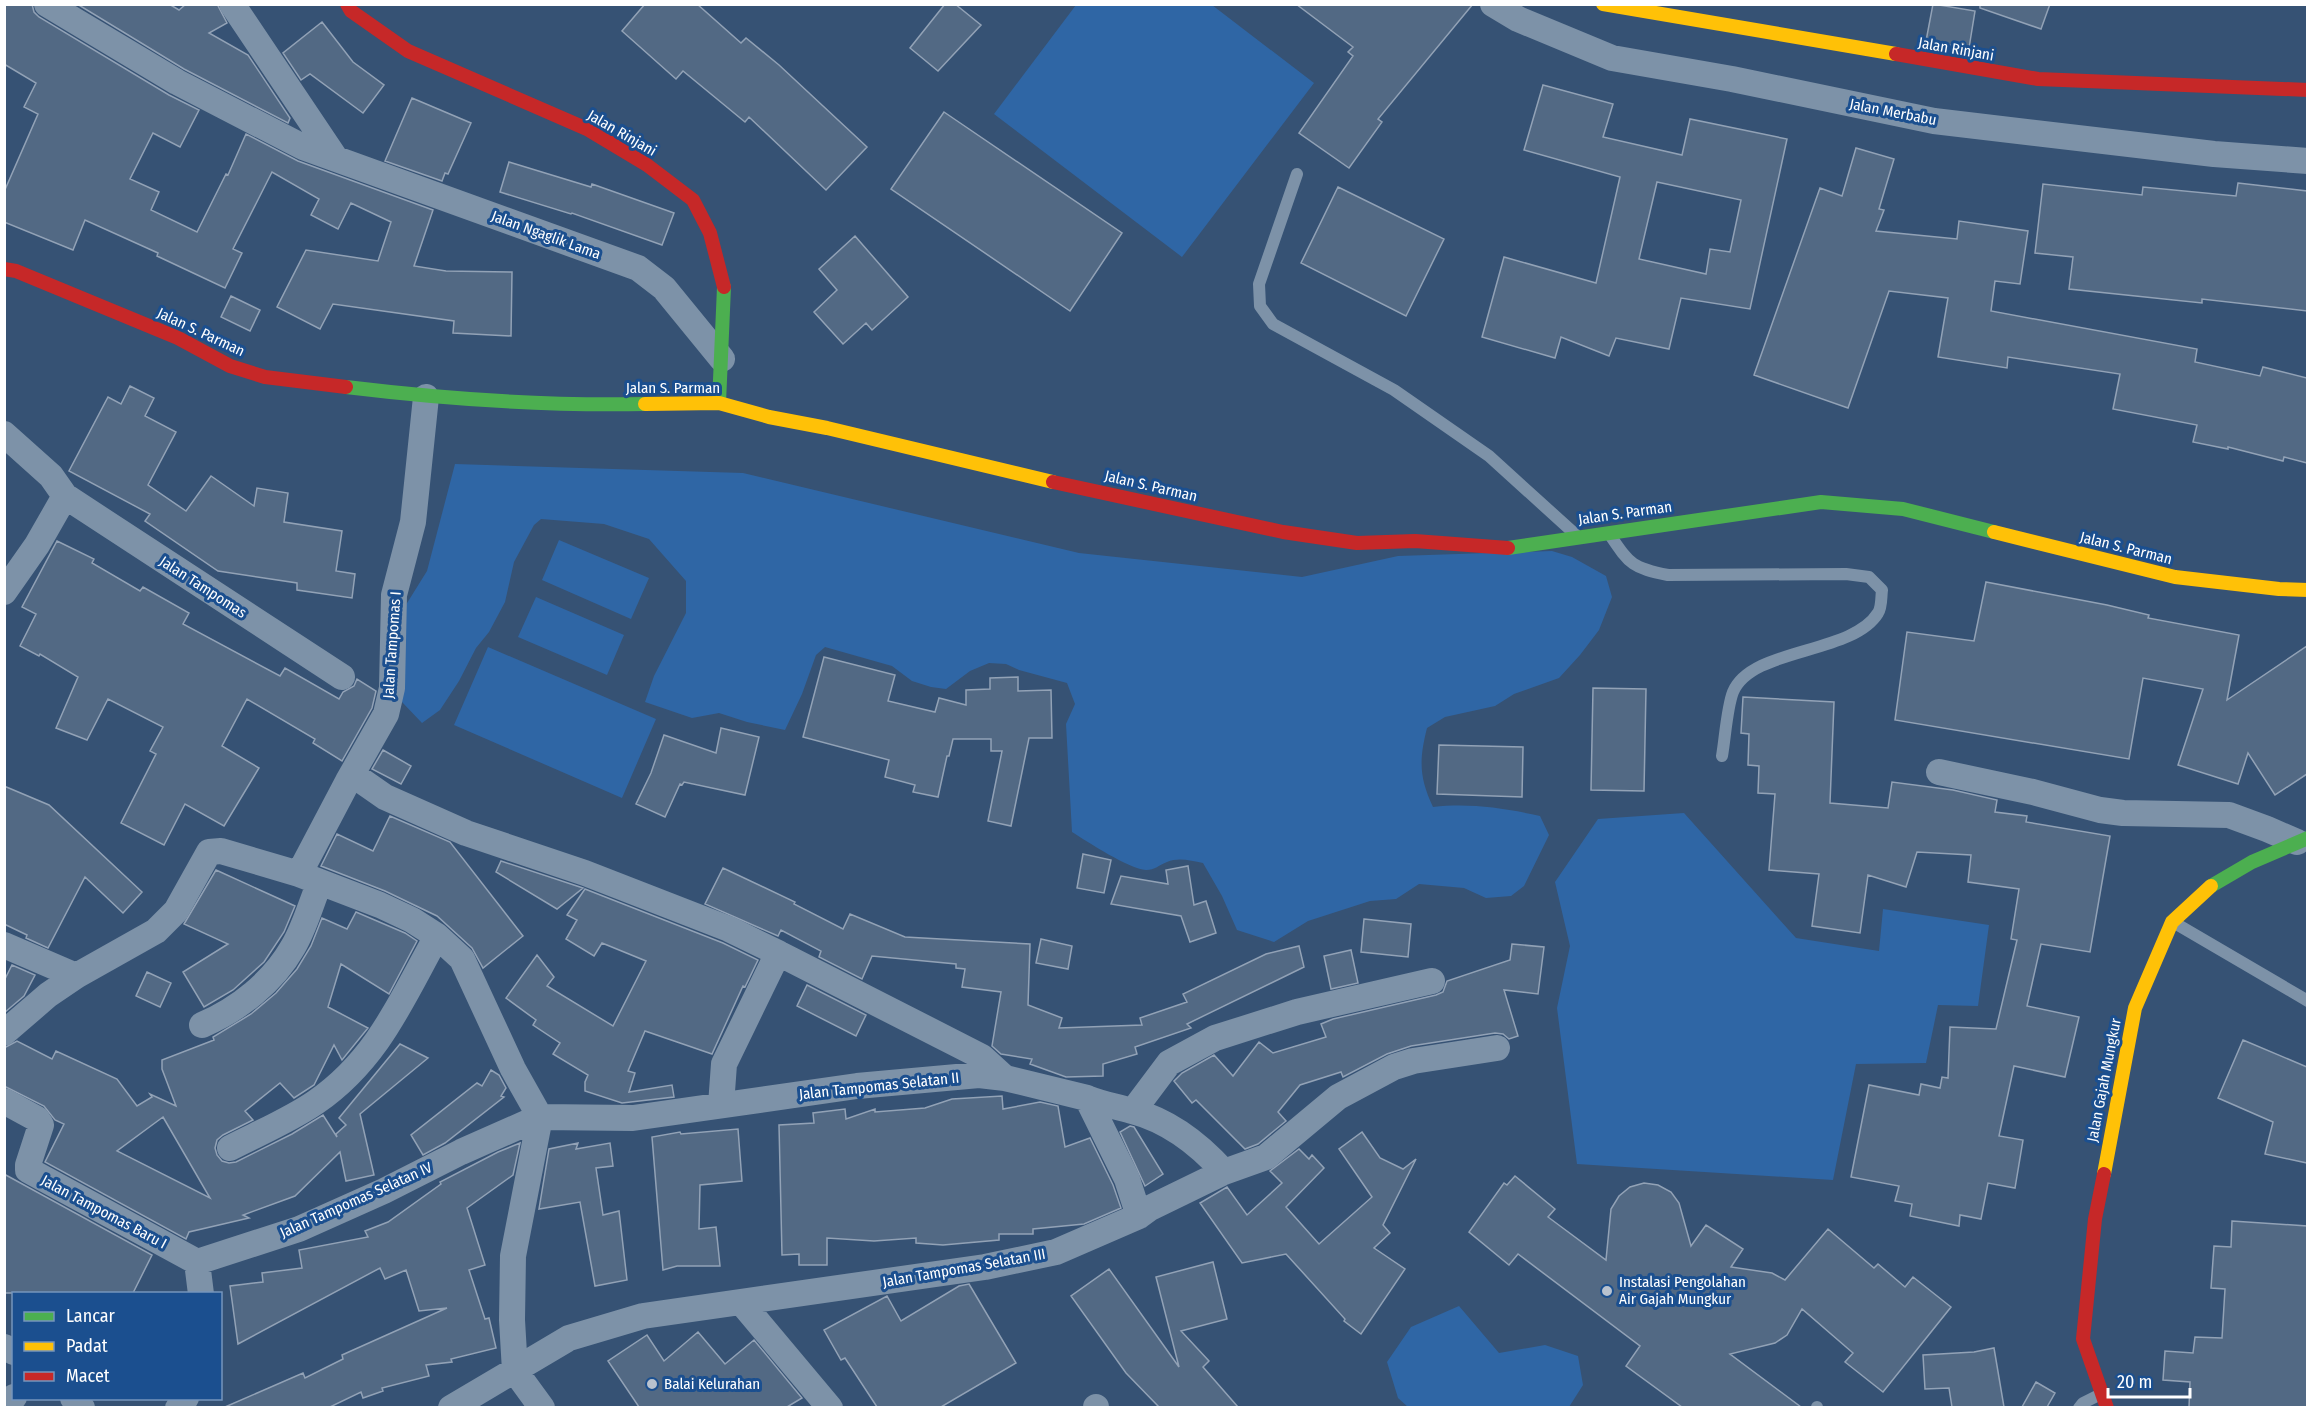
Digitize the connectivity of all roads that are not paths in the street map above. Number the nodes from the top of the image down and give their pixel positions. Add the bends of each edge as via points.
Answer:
1 (47, 4) edge
2 (232, 4) edge
3 (347, 4) edge
4 (1493, 4) edge
5 (1603, 4) edge
6 (2307, 90) edge
7 (336, 159) junction
8 (2307, 162) edge
9 (1297, 174) dead end
10 (8, 268) edge
11 (722, 360) junction
12 (426, 397) junction
13 (719, 403) junction
14 (4, 434) edge
15 (64, 496) junction
16 (1608, 532) junction
17 (1578, 536) junction
18 (2307, 590) edge
19 (4, 592) edge
20 (342, 677) dead end
21 (1722, 756) dead end
22 (1939, 772) dead end
23 (352, 774) junction
24 (2302, 841) edge
25 (310, 878) junction
26 (2172, 922) junction
27 (437, 936) junction
28 (4, 945) edge
29 (778, 953) junction
30 (76, 976) junction
31 (1432, 981) dead end
32 (2307, 1001) edge
33 (202, 1025) dead end
34 (8, 1026) edge
35 (1497, 1048) dead end
36 (1005, 1078) junction
37 (1088, 1098) junction
38 (4, 1101) edge
39 (721, 1105) junction
40 (1133, 1111) junction
41 (540, 1117) junction
42 (230, 1148) dead end
43 (1224, 1172) junction
44 (1139, 1216) junction
45 (197, 1262) junction
46 (201, 1292) edge
47 (741, 1302) junction
48 (515, 1371) junction
49 (2101, 1394) junction
50 (451, 1407) edge
51 (542, 1407) edge
52 (830, 1407) edge
53 (2079, 1407) edge
54 (2107, 1407) edge

1 - 7 street, Jalan Ngaglik Lama via 177,82 303,147
2 - 7 street
3 - 11 main road, Jalan Rinjani via 351,11 408,51 587,129 647,165 693,200 710,233 724,284
4 - 8 street, Jalan Merbabu via 1528,24 1612,58 1934,121
5 - 6 main road, Jalan Rinjani via 2038,79
7 - 11 street, Jalan Ngaglik Lama via 638,268 664,288
9 - 17 lane via 1259,284 1260,306 1273,324 1394,390 1489,456
10 - 12 main road, Jalan S. Parman via 178,338 239,369 265,376
11 - 13 main road, Jalan Rinjani
12 - 13 main road, Jalan S. Parman via 599,405
12 - 23 street, Jalan Tampomas I via 413,522 394,595 392,688 386,714
13 - 17 main road, Jalan S. Parman via 1002,471 1294,534 1357,543 1415,541 1506,548
14 - 15 street, Jalan Tampomas via 51,476
15 - 19 street via 37,545
15 - 20 street, Jalan Tampomas
16 - 17 main road, Jalan S. Parman
16 - 18 main road, Jalan S. Parman via 1821,502 1903,508 2175,577
16 - 21 lane via 1626,560 1645,570 1668,575 1846,574 1869,577 1882,590 1879,612 1862,631 1762,667 1743,678 1732,692
22 - 24 street via 2100,810 2229,815
23 - 25 street, Jalan Tampomas I
23 - 29 street via 385,797 466,833 585,873 729,929
24 - 26 main road, Jalan Gajah Mungkur via 2213,884
25 - 27 street via 402,915
25 - 30 street via 221,851 209,852 176,911 156,931
25 - 33 street, Jalan Tampomas I via 293,948 276,973 224,1015
26 - 32 lane
26 - 49 main road, Jalan Gajah Mungkur via 2135,1008 2095,1219 2084,1339
27 - 41 street via 462,959
27 - 42 street via 380,1039 346,1078 315,1103
28 - 30 street
29 - 36 street via 982,1057
29 - 39 street via 724,1064
30 - 34 street
31 - 40 street via 1297,1012 1215,1038 1169,1063
35 - 43 street, Jalan Tampomas Selatan III via 1413,1061 1368,1079 1338,1097 1266,1157
36 - 37 street, Jalan Tampomas Selatan II
36 - 39 street, Jalan Tampomas Selatan II via 979,1076 857,1086
37 - 40 street, Jalan Tampomas Selatan II
37 - 44 street via 1127,1179
38 - 45 street, Jalan Tampomas Baru I via 41,1125 28,1170
39 - 41 street, Jalan Tampomas Selatan II via 633,1118
40 - 43 street, Jalan Tampomas Selatan II via 1178,1131 1203,1148
41 - 45 street, Jalan Tampomas Selatan IV via 299,1229
41 - 48 street via 513,1256
43 - 44 street, Jalan Tampomas Selatan III
44 - 47 street, Jalan Tampomas Selatan III via 1056,1252 986,1267
45 - 46 street
47 - 48 street, Jalan Tampomas Selatan III via 643,1316 569,1338
47 - 52 street
48 - 50 street, Jalan Tampomas Selatan III
48 - 51 street
49 - 53 lane
49 - 54 main road, Jalan Gajah Mungkur

